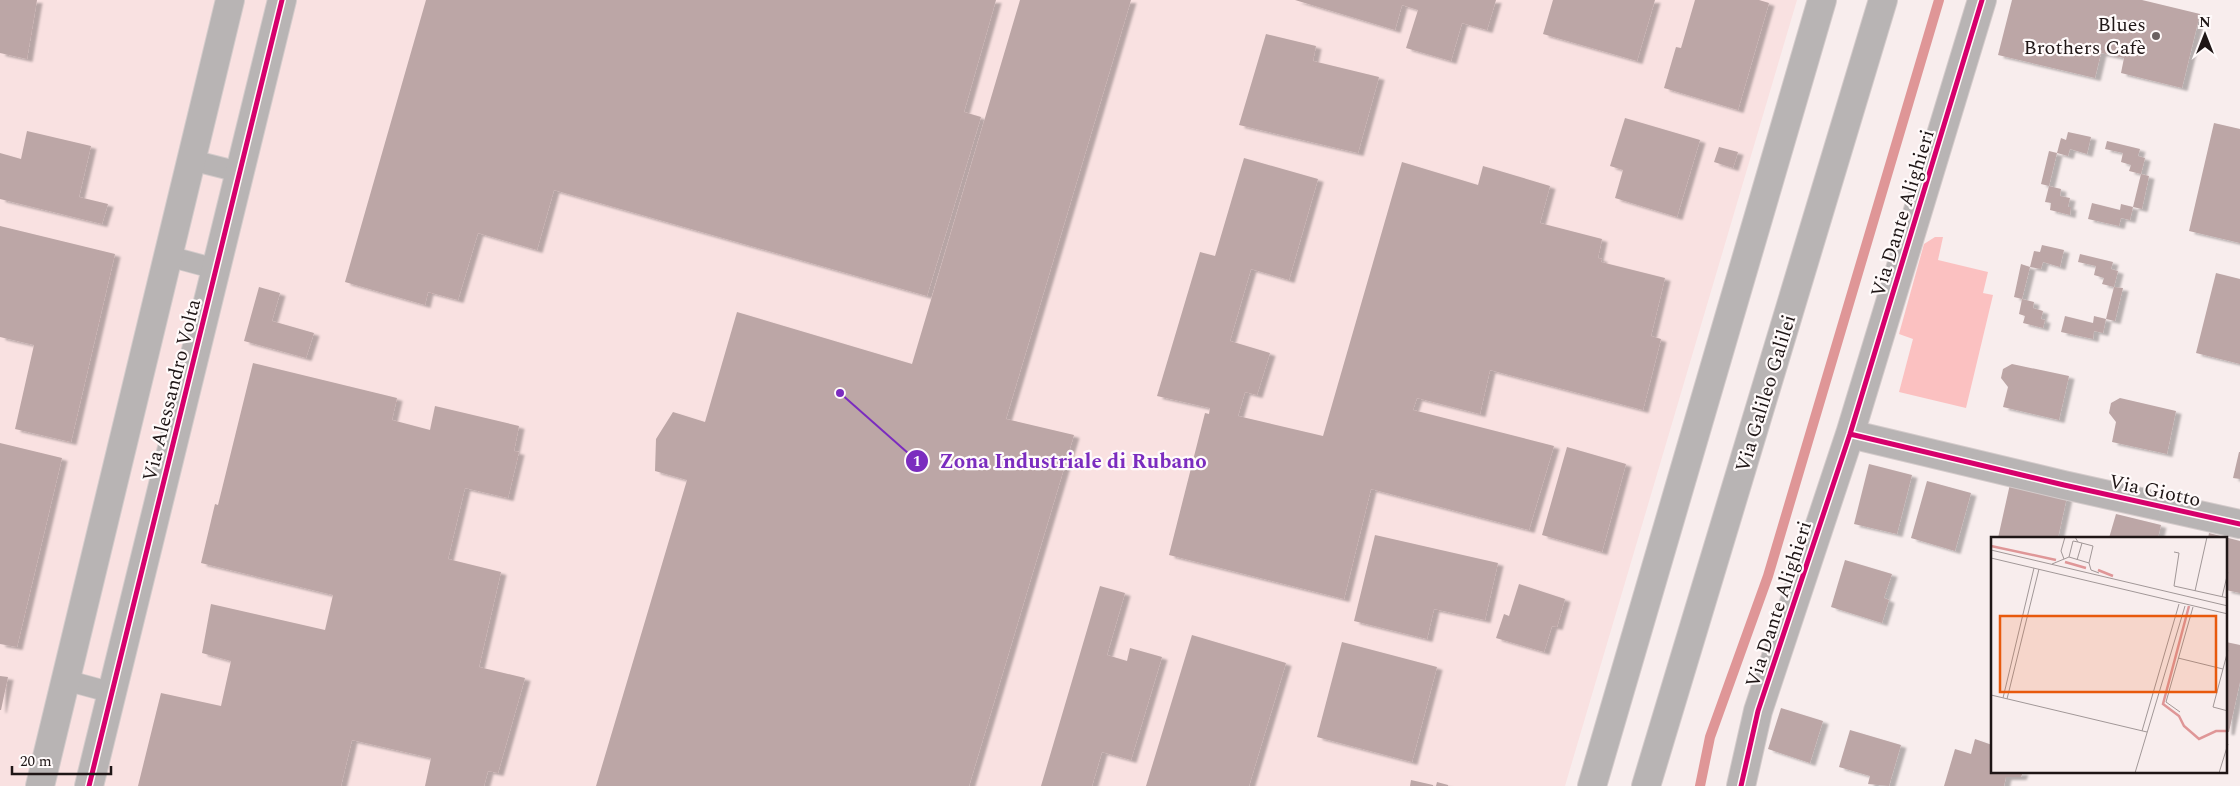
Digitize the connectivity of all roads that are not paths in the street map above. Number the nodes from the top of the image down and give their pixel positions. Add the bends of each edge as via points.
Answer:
1 (230, 0) edge
2 (282, 0) edge
3 (1822, 0) edge
4 (1883, 0) edge
5 (1982, 0) edge
6 (191, 160) junction
7 (240, 172) junction
8 (168, 256) junction
9 (216, 269) junction
10 (1850, 434) junction
11 (2240, 524) edge
12 (65, 680) junction
13 (113, 693) junction
14 (40, 786) edge
15 (89, 786) edge
16 (1592, 786) edge
17 (1646, 786) edge
18 (1741, 786) edge

1 - 6 street, Via Alessandro Volta
2 - 7 street, Via Alessandro Volta
3 - 16 street
4 - 17 street, Via Galileo Galilei
5 - 10 street, Via Dante Alighieri
6 - 7 lane
6 - 8 street, Via Alessandro Volta
7 - 9 street, Via Alessandro Volta
8 - 9 lane
8 - 12 street, Via Alessandro Volta
9 - 13 street, Via Alessandro Volta
10 - 11 street, Via Giotto
10 - 18 street, Via Dante Alighieri via 1758,711
12 - 13 lane
12 - 14 street, Via Alessandro Volta
13 - 15 street, Via Alessandro Volta

